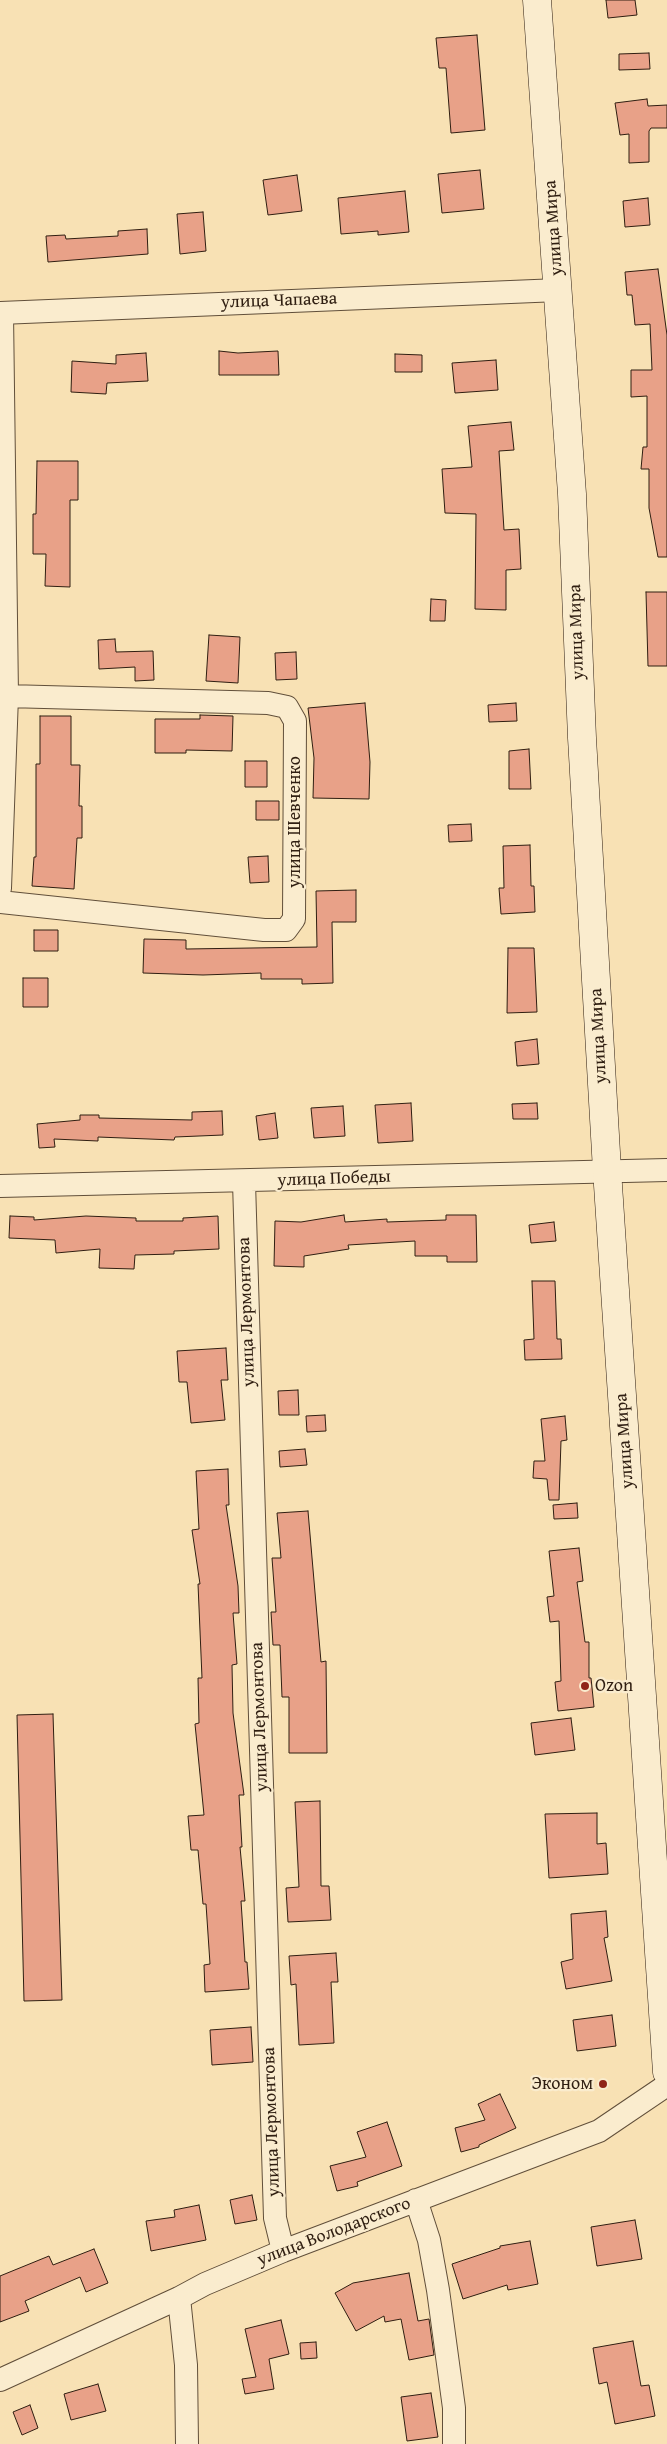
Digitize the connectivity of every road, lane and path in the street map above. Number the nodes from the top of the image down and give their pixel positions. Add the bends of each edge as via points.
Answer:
1 (537, 0) edge
2 (559, 290) junction
3 (1, 313) edge
4 (7, 696) junction
5 (0, 888) edge
6 (0, 902) edge
7 (607, 1170) junction
8 (667, 1170) edge
9 (244, 1182) junction
10 (0, 1186) edge
11 (667, 2072) edge
12 (667, 2085) edge
13 (416, 2200) junction
14 (283, 2251) junction
15 (179, 2298) junction
16 (0, 2380) edge
17 (187, 2444) edge
18 (454, 2444) edge

1 - 2 main road, улица Мира
2 - 3 street, улица Чапаева
2 - 7 main road, улица Мира
3 - 4 street
4 - 5 street
4 - 6 street, улица Шевченко via 268,703 287,707 295,721 294,919 286,930 264,930
7 - 8 street, улица Победы
7 - 9 street, улица Победы
7 - 11 main road, улица Мира
9 - 10 street, улица Победы
9 - 14 street, улица Лермонтова via 274,2208
12 - 13 street, улица Володарского via 599,2131
13 - 14 street, улица Володарского
13 - 18 street via 429,2240 438,2290 454,2408
14 - 15 street, улица Володарского
15 - 16 street, улица Володарского
15 - 17 street via 186,2364

